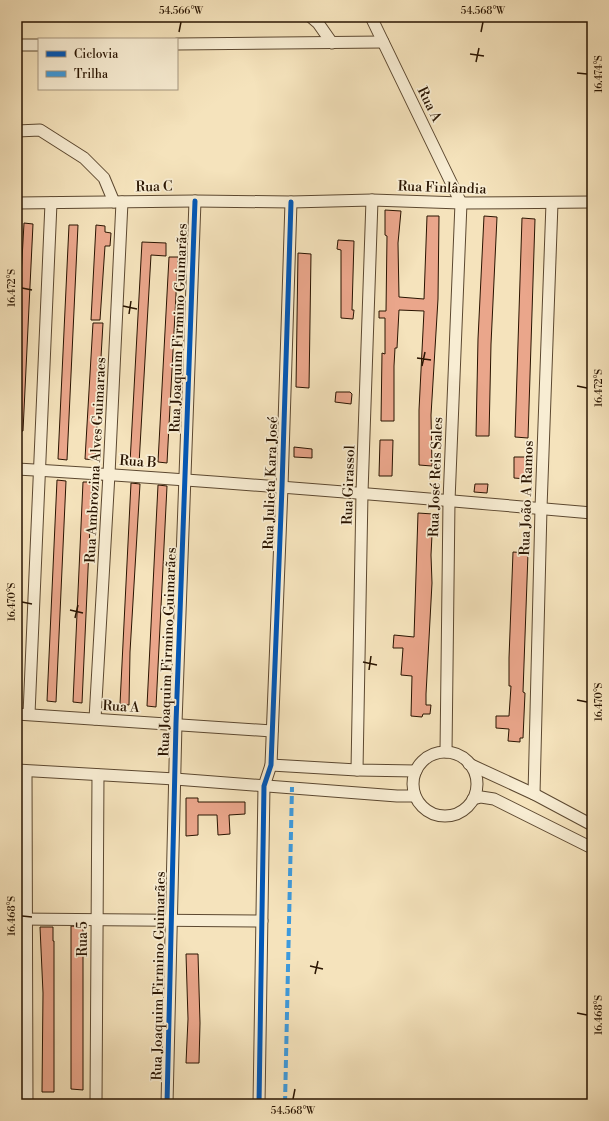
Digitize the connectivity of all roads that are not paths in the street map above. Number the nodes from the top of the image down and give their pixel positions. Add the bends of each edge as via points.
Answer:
1 (371, 17) edge
2 (315, 19) edge
3 (383, 42) junction
4 (332, 43) junction
5 (178, 44) edge
6 (17, 45) edge
7 (38, 45) edge
8 (17, 132) edge
9 (372, 200) junction
10 (195, 201) junction
11 (118, 202) junction
12 (290, 202) junction
13 (592, 202) edge
14 (17, 203) edge
15 (51, 203) junction
16 (552, 203) junction
17 (461, 204) junction
18 (17, 469) edge
19 (40, 470) junction
20 (110, 474) junction
21 (185, 480) junction
22 (282, 487) junction
23 (362, 493) junction
24 (448, 501) junction
25 (541, 508) junction
26 (592, 513) edge
27 (17, 714) edge
28 (29, 714) junction
29 (95, 719) junction
30 (176, 723) junction
31 (272, 731) junction
32 (446, 752) junction
33 (469, 764) junction
34 (271, 765) junction
35 (21, 770) edge
36 (357, 770) junction
37 (416, 771) junction
38 (98, 775) junction
39 (174, 779) junction
40 (264, 786) junction
41 (534, 794) junction
42 (415, 796) junction
43 (473, 800) junction
44 (592, 825) edge
45 (592, 848) edge
46 (22, 919) edge
47 (97, 920) junction
48 (171, 920) junction
49 (262, 921) junction
50 (27, 1104) edge
51 (96, 1104) edge
52 (167, 1104) edge
53 (258, 1104) edge

1 - 3 street, Rua A
2 - 4 street
3 - 4 street
3 - 17 street, Rua A
4 - 5 street
6 - 7 street
8 - 11 street via 40,130 84,158 104,178
9 - 12 street, Rua Finlândia
9 - 17 street, Rua Finlândia
9 - 23 street, Rua Girassol
10 - 11 street, Rua C
10 - 12 street, Rua C
10 - 21 street, Rua Joaquim Firmino Guimarães
11 - 15 street, Rua C
11 - 20 street, Rua Ambrozina Alves Guimaraes
12 - 22 street, Rua Julieta Kara José
13 - 16 street, Rua Finlândia
14 - 15 street, Rua C
15 - 19 street
16 - 17 street, Rua Finlândia
16 - 25 street, Rua João A Ramos
17 - 24 street, Rua José Reis Sales
18 - 19 street, Rua B
19 - 20 street, Rua B
19 - 28 street
20 - 21 street, Rua B
20 - 29 street, Rua Ambrozina Alves Guimaraes
21 - 22 street, Rua B
21 - 30 street, Rua Joaquim Firmino Guimarães
22 - 23 street, Rua B
22 - 31 street, Rua Julieta Kara José
23 - 24 street, Rua B
23 - 36 street, Rua Girassol
24 - 25 street, Rua B
24 - 32 street, Rua José Reis Sales
25 - 26 street, Rua B
25 - 41 street, Rua João A Ramos
27 - 28 street, Rua A
28 - 29 street, Rua A
29 - 30 street, Rua A
30 - 31 street, Rua A
30 - 39 street, Rua Joaquim Firmino Guimarães
31 - 34 street, Rua Julieta Kara José
32 - 33 street via 455,754
32 - 37 street via 425,759
33 - 41 street
33 - 43 street via 476,782
34 - 36 street
34 - 40 street, Rua Julieta Kara José
35 - 38 street
35 - 46 street
36 - 37 street
37 - 42 street via 413,783
38 - 39 street
38 - 47 street, Rua 5
39 - 40 street
39 - 48 street, Rua Joaquim Firmino Guimarães
40 - 42 street
40 - 49 street, Rua Julieta Kara José
41 - 44 street
42 - 43 street via 426,810 443,815 460,812
43 - 45 street via 481,797 494,799
46 - 47 street
46 - 50 street
47 - 48 street
47 - 51 street, Rua 5
48 - 49 street
48 - 52 street, Rua Joaquim Firmino Guimarães
49 - 53 street, Rua Julieta Kara José

